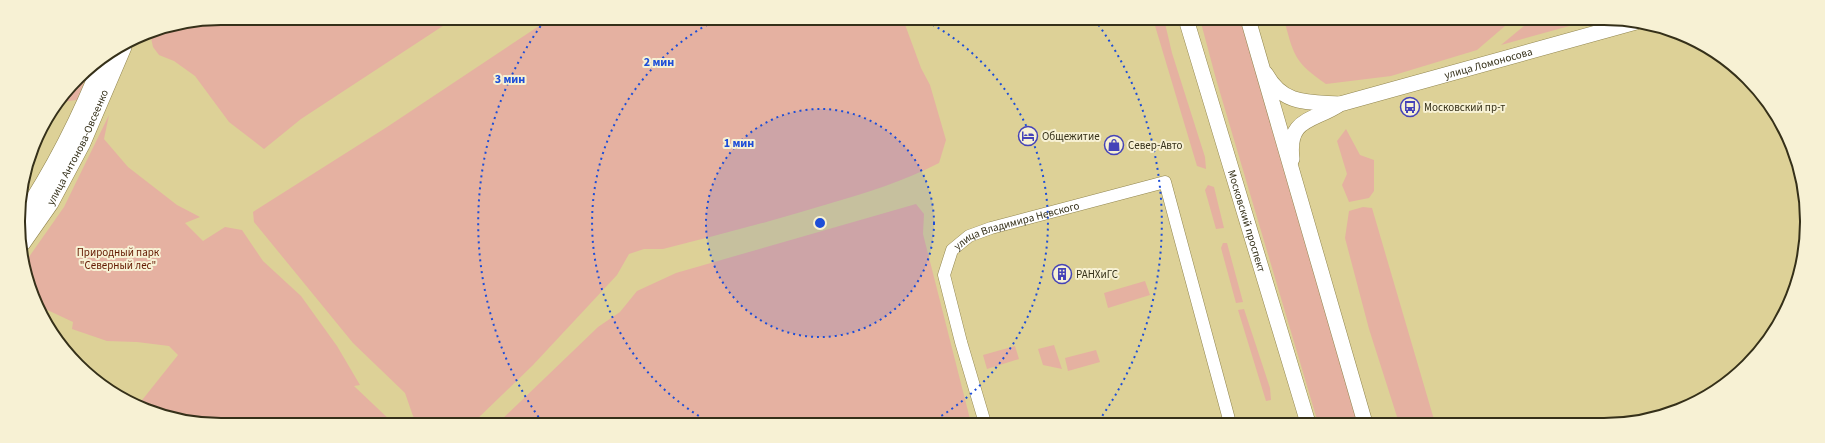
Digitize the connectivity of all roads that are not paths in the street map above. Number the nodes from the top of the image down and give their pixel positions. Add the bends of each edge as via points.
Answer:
1 (1188, 25) edge
2 (1250, 25) edge
3 (1622, 26) edge
4 (120, 53) edge
5 (1259, 62) junction
6 (100, 68) edge
7 (1340, 104) junction
8 (1294, 182) junction
9 (25, 214) edge
10 (26, 238) edge
11 (984, 418) edge
12 (1229, 418) edge
13 (1306, 418) edge
14 (1364, 418) edge

1 - 13 main road, Московский проспект
2 - 5 main road
3 - 7 main road, улица Ломоносова
4 - 10 highway, улица Антонова-Овсеенко via 82,143 50,203
5 - 7 main road, улица Ломоносова via 1270,82 1284,95 1302,102
5 - 8 main road
6 - 9 highway, улица Антонова-Овсеенко via 68,140
7 - 8 main road, улица Ломоносова via 1304,121 1293,134 1291,151
8 - 14 main road
11 - 12 street, улица Владимира Невского via 944,275 952,250 969,236 991,228 1165,182

